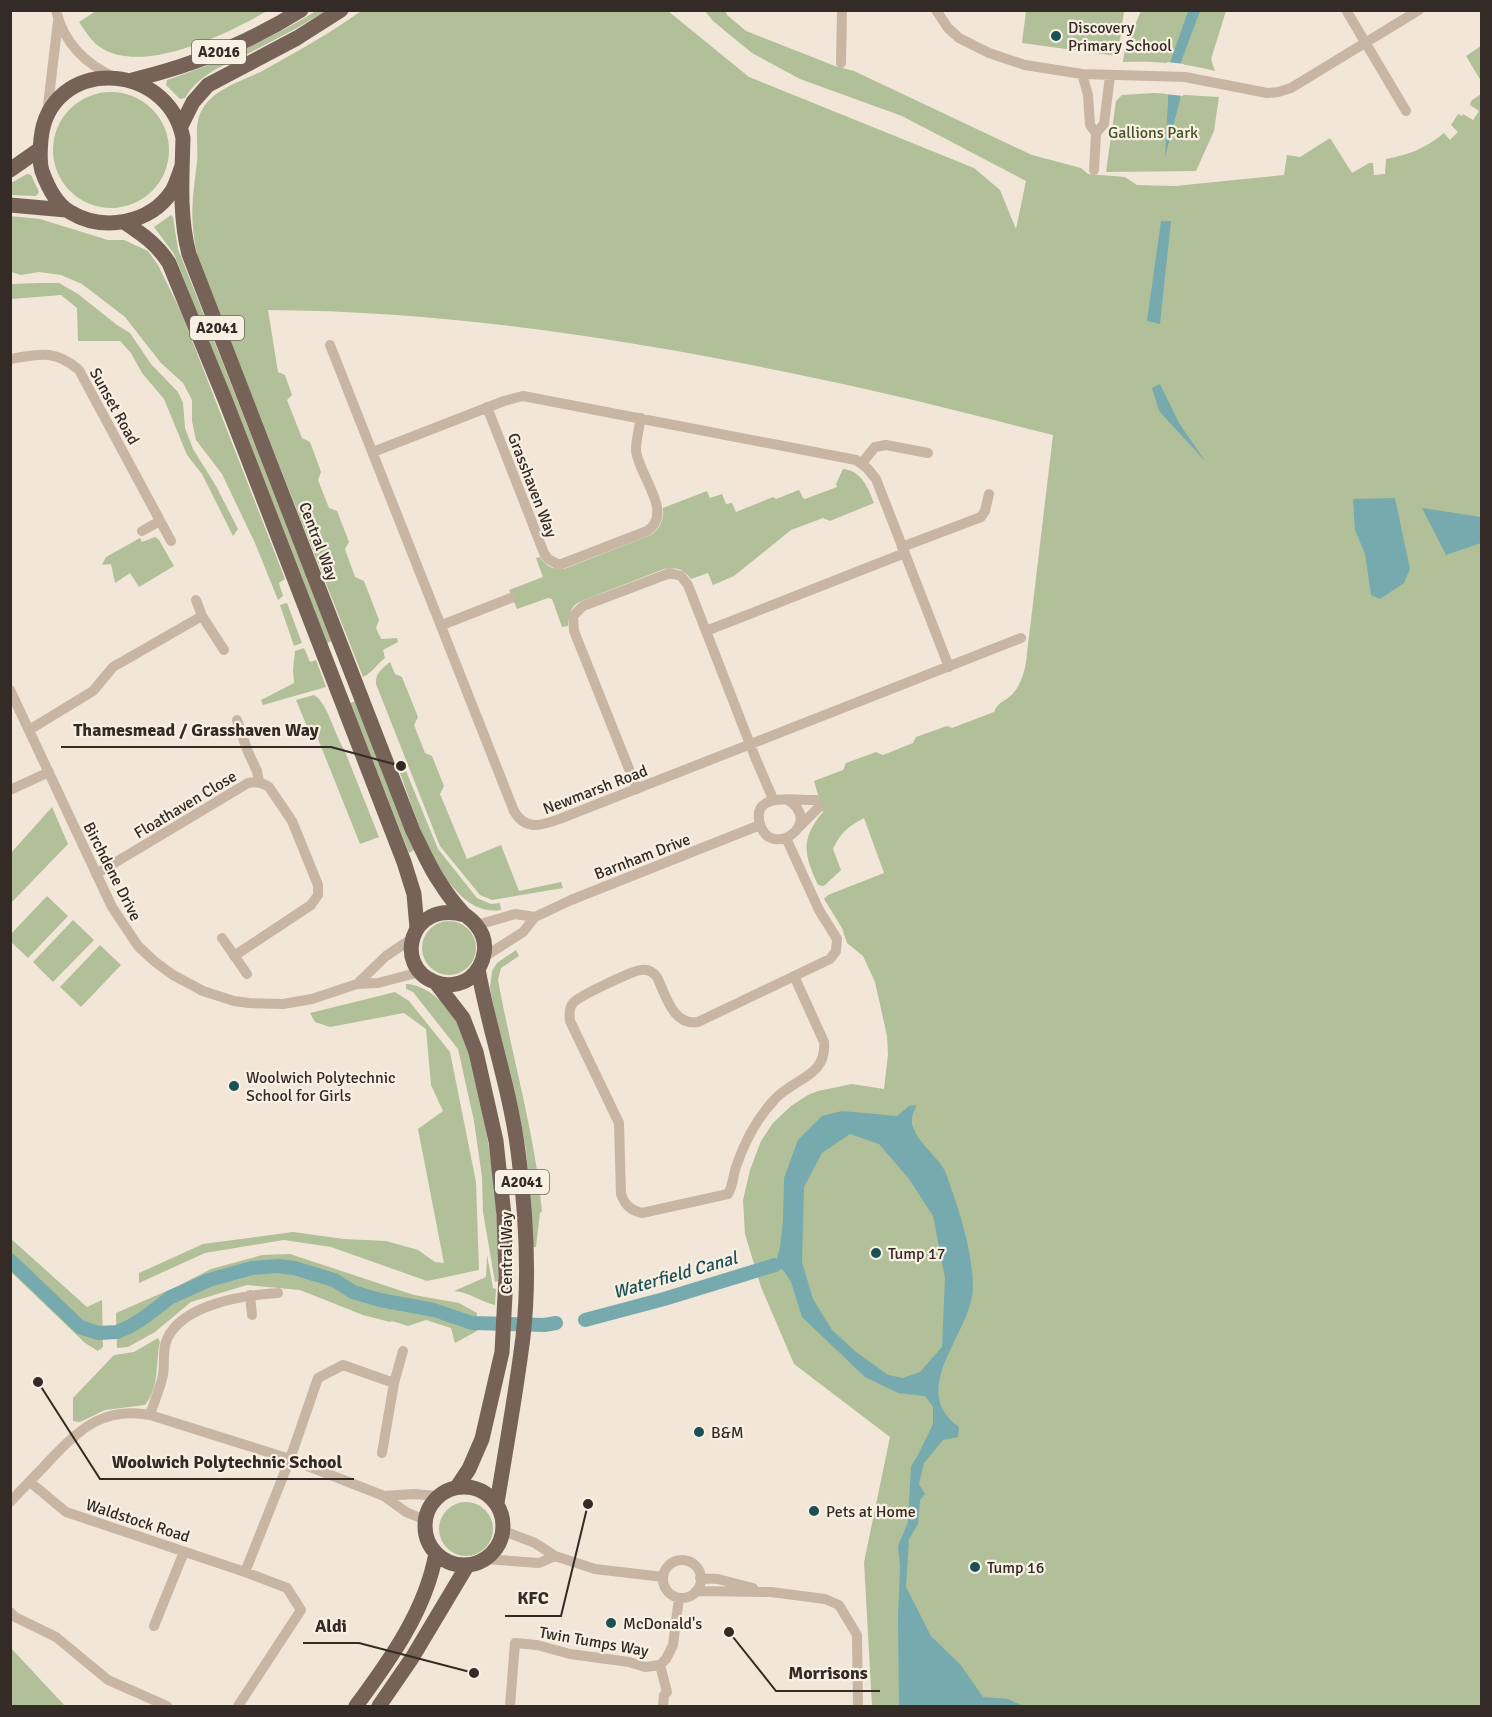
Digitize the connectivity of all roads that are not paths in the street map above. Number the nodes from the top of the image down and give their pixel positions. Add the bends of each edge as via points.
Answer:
1 (302, 10) edge
2 (340, 10) edge
3 (842, 10) edge
4 (936, 10) edge
5 (1346, 10) edge
6 (1419, 10) edge
7 (57, 15) edge
8 (1366, 43) junction
9 (841, 63) dead end
10 (1082, 74) junction
11 (1110, 76) junction
12 (124, 79) junction
13 (1406, 111) dead end
14 (46, 114) junction
15 (181, 126) junction
16 (1096, 133) junction
17 (40, 149) junction
18 (182, 166) junction
19 (10, 170) edge
20 (1094, 170) dead end
21 (10, 205) edge
22 (66, 210) junction
23 (124, 222) junction
24 (330, 345) dead end
25 (10, 359) edge
26 (487, 407) junction
27 (641, 418) junction
28 (373, 452) junction
29 (928, 453) dead end
30 (862, 463) junction
31 (989, 494) dead end
32 (160, 521) junction
33 (142, 531) dead end
34 (171, 541) dead end
35 (904, 550) junction
36 (511, 598) dead end
37 (196, 600) dead end
38 (202, 616) junction
39 (442, 625) junction
40 (706, 631) junction
41 (1021, 638) dead end
42 (225, 650) dead end
43 (949, 666) junction
44 (10, 690) edge
45 (237, 720) dead end
46 (29, 730) junction
47 (750, 745) junction
48 (49, 772) junction
49 (259, 782) junction
50 (637, 789) junction
51 (10, 790) edge
52 (773, 799) junction
53 (788, 800) junction
54 (760, 825) junction
55 (798, 828) junction
56 (786, 838) junction
57 (96, 874) junction
58 (535, 917) junction
59 (471, 920) junction
60 (415, 933) junction
61 (222, 938) dead end
62 (234, 956) junction
63 (481, 963) junction
64 (420, 972) junction
65 (247, 974) dead end
66 (794, 976) junction
67 (436, 983) junction
68 (357, 984) junction
69 (278, 1293) dead end
70 (250, 1295) junction
71 (252, 1315) dead end
72 (402, 1351) dead end
73 (394, 1383) junction
74 (150, 1415) junction
75 (382, 1453) dead end
76 (291, 1459) junction
77 (30, 1482) junction
78 (457, 1487) junction
79 (384, 1496) junction
80 (438, 1496) junction
81 (10, 1502) edge
82 (497, 1503) junction
83 (425, 1520) junction
84 (504, 1531) junction
85 (184, 1552) junction
86 (436, 1553) junction
87 (555, 1556) junction
88 (486, 1559) junction
89 (467, 1566) junction
90 (245, 1572) junction
91 (663, 1578) junction
92 (700, 1578) junction
93 (696, 1591) junction
94 (771, 1592) junction
95 (679, 1598) junction
96 (10, 1612) edge
97 (154, 1626) dead end
98 (660, 1665) junction
99 (167, 1707) edge
100 (238, 1707) edge
101 (356, 1707) edge
102 (379, 1707) edge
103 (510, 1707) edge
104 (663, 1707) edge
105 (858, 1707) edge

1 - 12 main road, A2016 via 191,64
2 - 15 main road, A2016 via 297,38 208,85 193,102
3 - 9 street
4 - 10 street via 959,38 989,53 1025,65
5 - 8 street
6 - 8 street
7 - 12 street via 79,54 91,66
7 - 14 street
8 - 11 street via 1278,92 1185,77
8 - 13 street
10 - 11 street
10 - 16 street via 1089,94 1090,125
11 - 16 street via 1104,124
12 - 14 main road via 104,77 82,83 61,96
12 - 15 main road via 149,88 163,99
14 - 17 main road
15 - 18 main road
16 - 20 street
17 - 19 main road
17 - 22 main road via 45,180
18 - 23 main road via 172,191 155,209
18 - 59 main road, Central Way / A2041 via 183,234 189,254 413,831 429,865
21 - 22 main road
22 - 23 main road via 101,223
23 - 60 main road, A2041 via 160,249 226,402 404,862 414,894
24 - 28 street, Newmarsh Road
25 - 32 street, Sunset Road via 54,355 79,370
26 - 27 street via 531,396
26 - 27 street, Grasshaven Way via 544,553 559,565 656,524 659,513 636,452
26 - 28 street
27 - 30 street
28 - 39 street, Newmarsh Road
29 - 30 street via 886,445 874,447
30 - 35 street via 876,479
31 - 35 street via 981,517
32 - 33 street
32 - 34 street, Sunset Road
35 - 40 street
35 - 43 street
36 - 39 street
37 - 38 street
38 - 42 street
38 - 46 street via 113,667 93,691
39 - 50 street, Newmarsh Road via 518,818 540,826
40 - 47 street
40 - 50 street via 688,585 675,573 583,606 573,616 574,631
41 - 43 street, Newmarsh Road
43 - 47 street, Newmarsh Road
44 - 46 street, Birchdene Drive
45 - 49 street, Floathaven Close
46 - 48 street, Birchdene Drive
47 - 50 street, Newmarsh Road
47 - 52 street
48 - 51 street
48 - 57 street, Birchdene Drive
49 - 57 street, Floathaven Close via 245,785
49 - 62 street, Floathaven Close via 269,787 292,821 318,890 311,905
52 - 53 street
52 - 54 street via 763,806
53 - 55 street via 798,808
53 - 55 street via 817,803
54 - 56 street via 768,836
54 - 58 street, Barnham Drive
55 - 56 street
56 - 66 street via 837,939 836,951 830,959
57 - 68 street, Birchdene Drive via 112,908 138,946 193,987 249,1003 283,1004
58 - 59 street, Barnham Drive via 515,914
58 - 63 street, Barnham Drive via 523,932
59 - 60 main road via 452,912 439,913 426,918
59 - 63 main road, Central Way / A2041 via 485,946
60 - 64 main road, A2041 via 411,950
60 - 68 street, Birchdene Drive
61 - 62 street
62 - 65 street
63 - 67 main road via 469,979 458,984
63 - 82 main road, Central Way / A2041 via 483,1000 504,1072 518,1148 526,1253 523,1337
64 - 67 main road, Central Way / A2041
64 - 68 street, Birchdene Drive
66 - 66 street via 690,1023 675,1014 657,977 645,970 634,971 573,1003 570,1021 619,1123 621,1194 630,1208 642,1213 728,1194 741,1152 758,1118 777,1096 819,1066 824,1042
67 - 78 main road, Central Way / A2041 via 463,1018 476,1052 496,1141 504,1215 502,1352 482,1439
69 - 70 street
70 - 71 street
70 - 74 street via 201,1310 176,1327 164,1350 162,1377
72 - 73 street
73 - 75 street
73 - 76 street via 343,1365 318,1378
74 - 76 street
74 - 77 street via 127,1412 91,1423 71,1438
76 - 79 street
76 - 90 street
77 - 81 street
77 - 85 street, Waldstock Road via 66,1512
78 - 80 main road
78 - 82 main road via 471,1486
79 - 80 street
79 - 83 street
80 - 83 main road
82 - 84 main road
83 - 86 main road via 425,1533
84 - 87 street via 536,1543
84 - 88 main road via 500,1544
85 - 90 street, Waldstock Road
85 - 97 street
86 - 89 main road via 444,1560
86 - 101 main road via 425,1595 411,1623
87 - 88 street via 538,1563
87 - 91 street via 595,1569
88 - 89 main road
89 - 102 main road
90 - 100 street, Waldstock Road via 287,1588 300,1610
91 - 92 street via 668,1566 685,1560 694,1565
91 - 95 street via 669,1593
92 - 93 street
92 - 94 street
93 - 94 street
93 - 95 street
94 - 105 street via 825,1599 840,1605 857,1635
95 - 98 street, Twin Tumps Way via 673,1645
96 - 99 street via 57,1637 108,1680
98 - 103 street, Twin Tumps Way via 645,1667 515,1643
98 - 104 street, Twin Tumps Way via 667,1692

